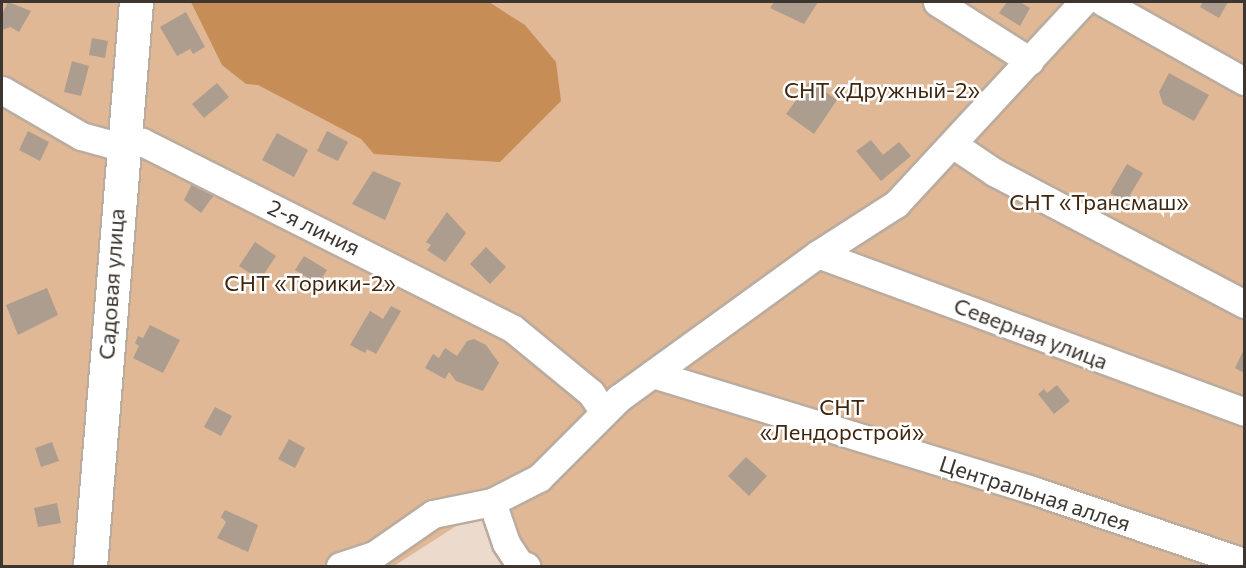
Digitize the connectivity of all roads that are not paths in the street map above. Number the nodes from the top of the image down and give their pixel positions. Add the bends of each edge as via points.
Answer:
1 (136, 2) edge
2 (937, 2) edge
3 (1083, 2) edge
4 (1103, 2) edge
5 (1030, 61) junction
6 (1245, 81) edge
7 (2, 90) edge
8 (954, 145) junction
9 (121, 147) junction
10 (818, 254) junction
11 (1245, 304) edge
12 (653, 374) junction
13 (603, 411) junction
14 (1245, 412) edge
15 (492, 502) junction
16 (373, 561) edge
17 (1245, 562) edge
18 (90, 567) edge
19 (340, 567) edge
20 (526, 567) edge

1 - 9 street, Садовая улица
2 - 5 street
3 - 5 street
4 - 6 street
5 - 8 street
7 - 9 street, 2-я линия via 81,136
8 - 10 street via 896,204
8 - 11 street via 994,172
9 - 13 street, 2-я линия via 142,142 512,328 591,393
9 - 18 street, Садовая улица
10 - 12 street
10 - 14 street, Северная улица
12 - 13 street
12 - 17 street, Центральная аллея via 1032,490
13 - 15 street via 539,478
15 - 16 street via 433,514
15 - 20 street via 506,543
16 - 19 street

